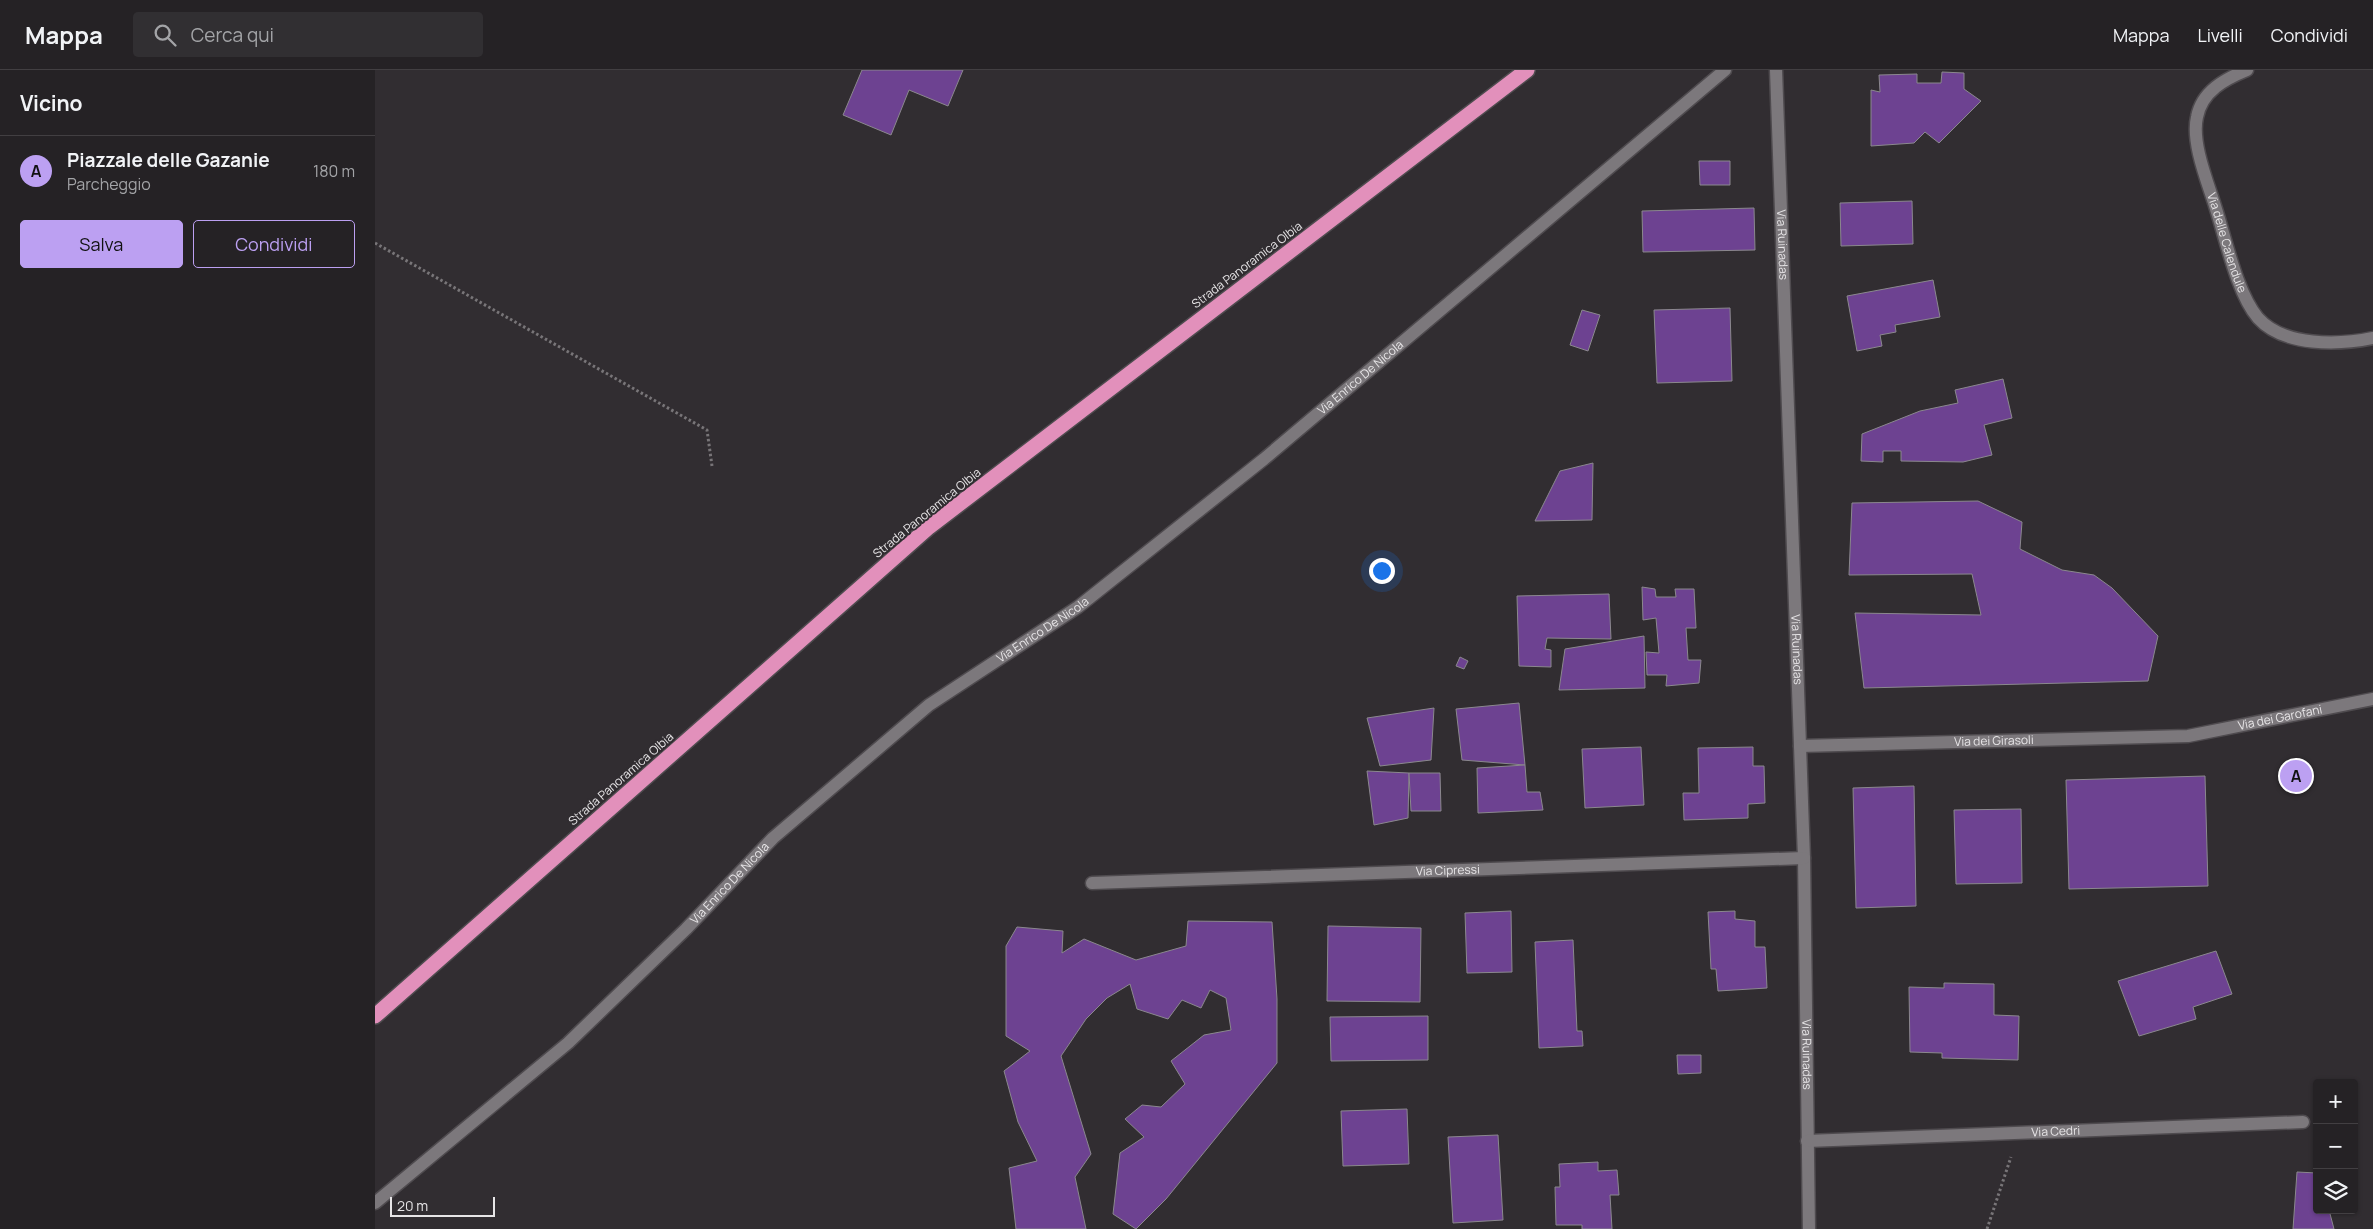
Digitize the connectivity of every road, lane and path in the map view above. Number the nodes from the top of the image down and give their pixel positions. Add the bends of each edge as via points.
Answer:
1 (1527, 70) edge
2 (1725, 70) edge
3 (1776, 70) edge
4 (2247, 70) edge
5 (375, 243) edge
6 (2373, 338) edge
7 (712, 466) dead end
8 (2373, 699) edge
9 (2189, 736) joint
10 (1800, 746) junction
11 (1804, 858) junction
12 (1092, 883) dead end
13 (375, 1016) edge
14 (2303, 1122) dead end
15 (2020, 1133) junction
16 (1807, 1141) junction
17 (375, 1203) edge
18 (1809, 1229) edge
19 (1987, 1229) edge

1 - 13 highway, Strada Panoramica Olbia via 929,527
2 - 17 street, Via Enrico De Nicola via 1264,459 1078,607 929,705 773,838 686,929 568,1043
3 - 10 street, Via Ruinadas
4 - 6 street, Via delle Calendule via 2225,79 2205,97 2197,117 2199,154 2240,286 2259,318 2278,332 2313,343 2357,342
5 - 7 path via 707,430
8 - 9 street, Via dei Garofani
9 - 10 street, Via dei Girasoli
10 - 11 street, Via Ruinadas
11 - 12 street, Via Cipressi
11 - 16 street, Via Ruinadas
14 - 15 street, Via Cedri
15 - 16 street, Via Cedri
15 - 19 path
16 - 18 street, Via Ruinadas

